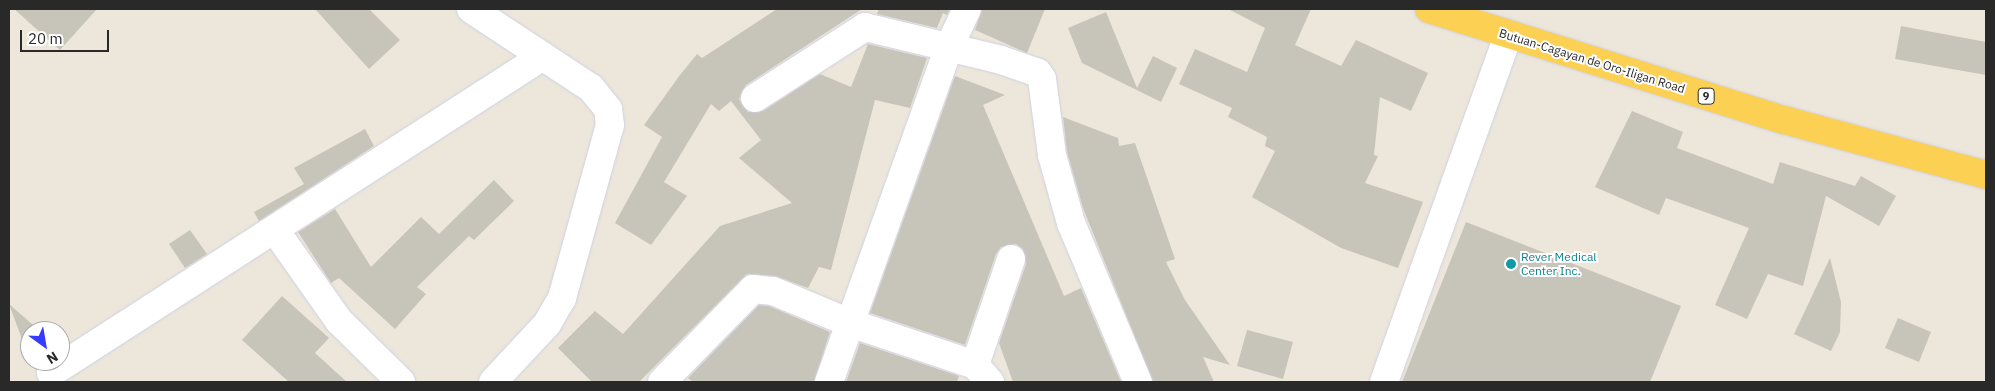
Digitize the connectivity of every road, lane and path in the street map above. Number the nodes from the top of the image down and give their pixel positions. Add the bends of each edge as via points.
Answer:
1 (472, 9) edge
2 (967, 9) edge
3 (1429, 9) edge
4 (1508, 35) junction
5 (949, 47) junction
6 (543, 56) junction
7 (755, 98) dead end
8 (1986, 175) edge
9 (275, 230) junction
10 (1012, 259) dead end
11 (850, 323) junction
12 (51, 372) dead end
13 (983, 373) edge
14 (401, 382) edge
15 (492, 382) edge
16 (662, 382) edge
17 (829, 382) edge
18 (1138, 382) edge
19 (1384, 382) edge

1 - 6 street
2 - 5 street
3 - 4 highway, Butuan-Cagayan de Oro-Iligan Road / 9
4 - 8 highway, Butuan-Cagayan de Oro-Iligan Road / 9 via 1784,120
4 - 19 street
5 - 7 street via 865,27
5 - 11 street
5 - 18 street via 1032,68 1042,79 1052,155 1071,224
6 - 9 street
6 - 15 street via 602,98 608,109 610,125 562,298 546,324
9 - 12 street
9 - 14 street via 339,321
10 - 13 street
11 - 13 street
11 - 16 street via 773,292 753,289
11 - 17 street

